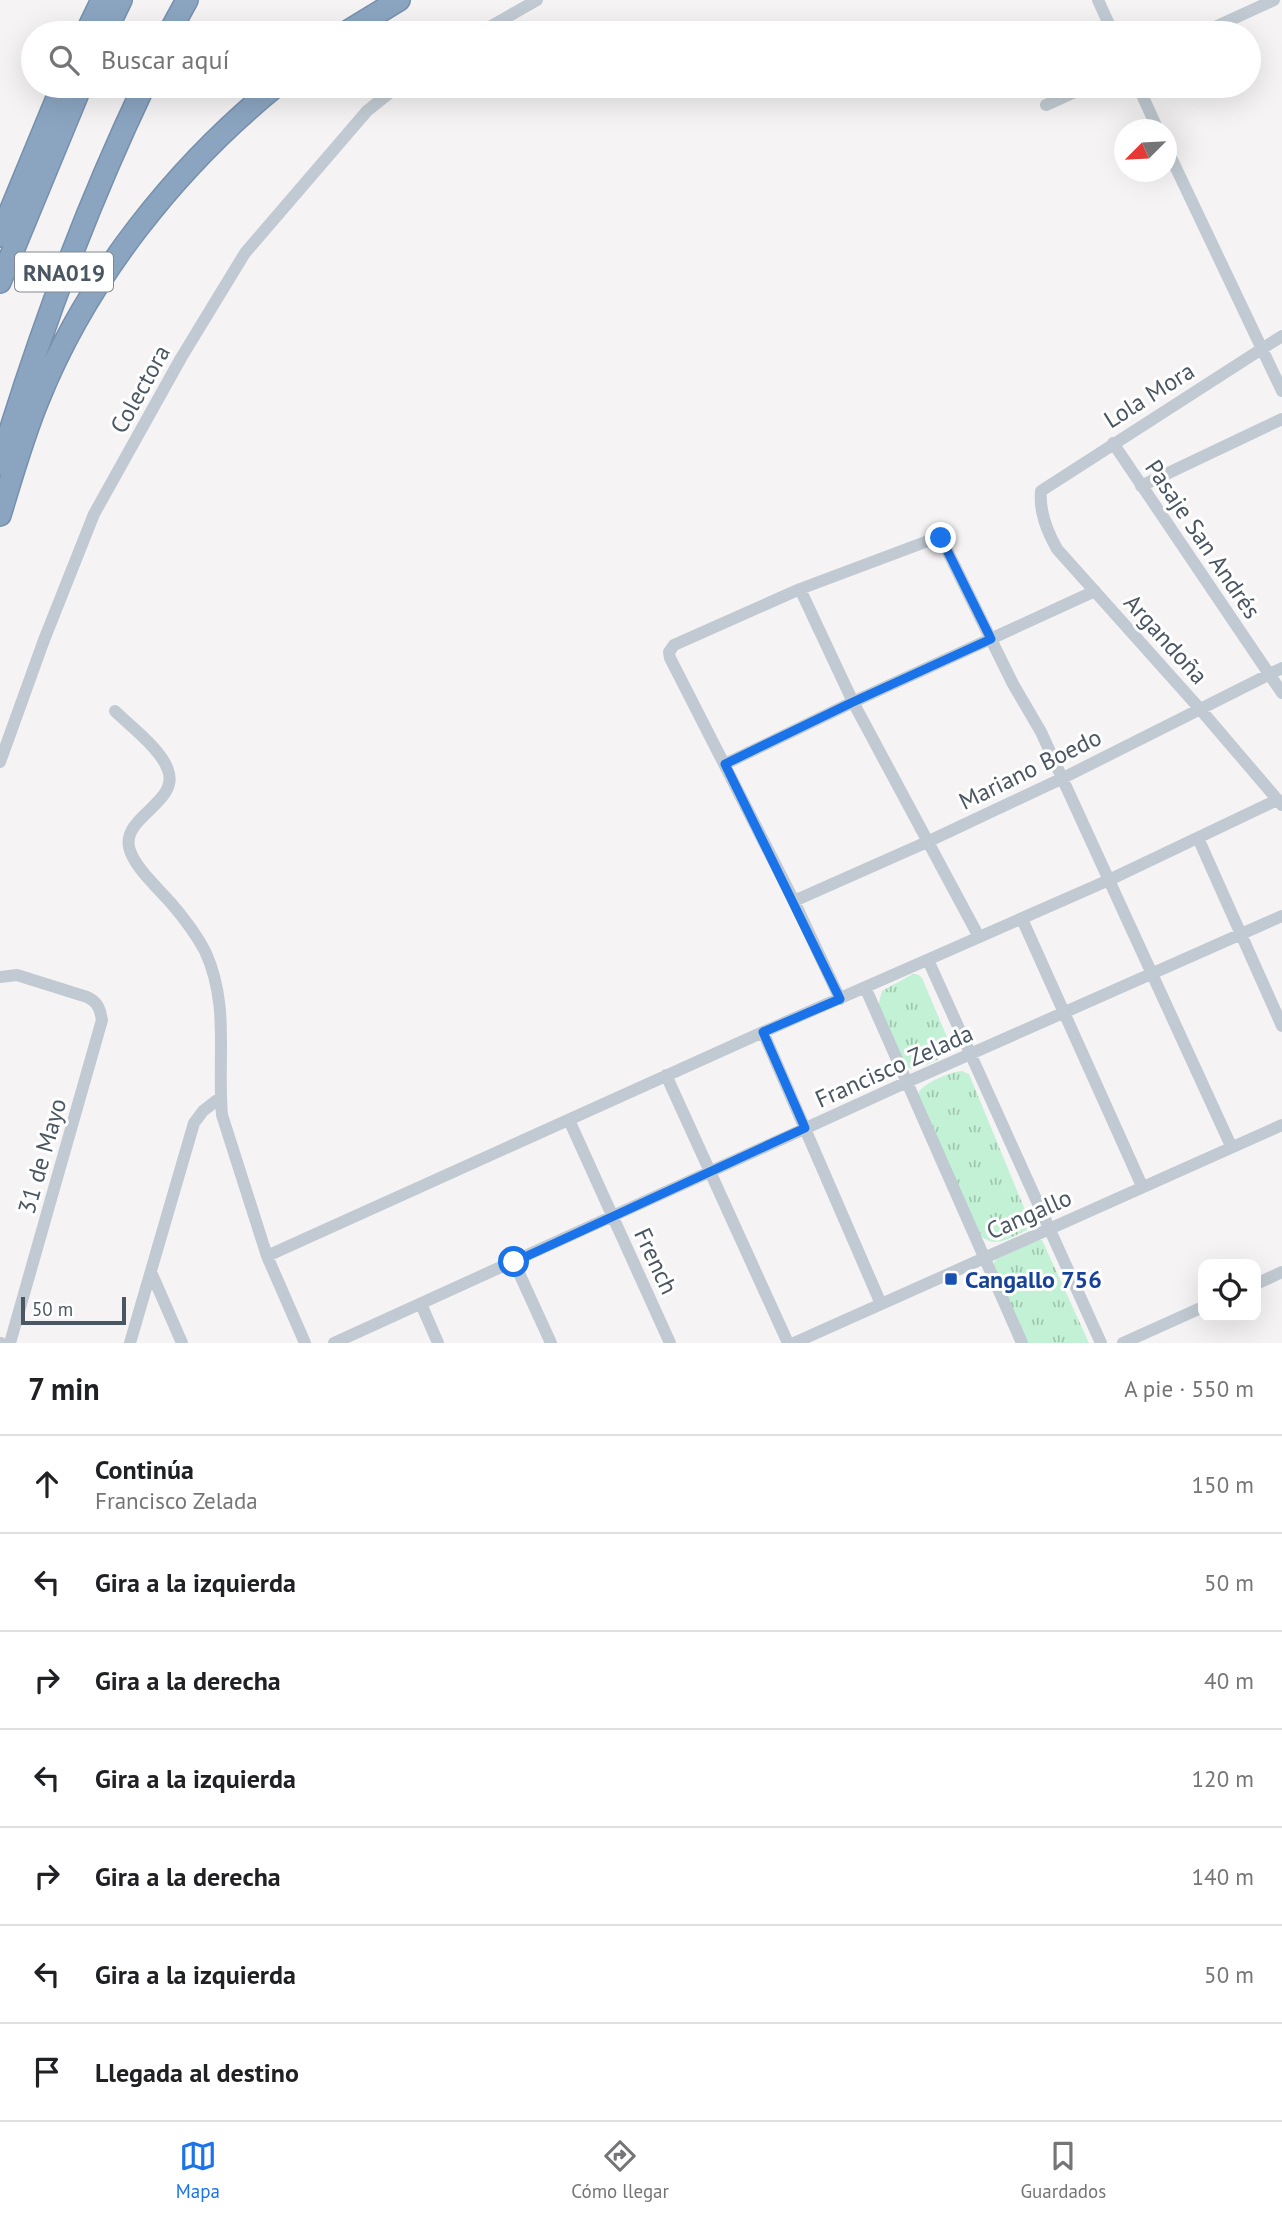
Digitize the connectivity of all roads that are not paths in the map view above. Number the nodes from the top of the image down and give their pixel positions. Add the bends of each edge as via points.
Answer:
1 (102, 0) edge
2 (121, 0) edge
3 (187, 0) edge
4 (400, 0) edge
5 (537, 0) edge
6 (1098, 0) edge
7 (1274, 0) edge
8 (92, 21) edge
9 (111, 21) edge
10 (176, 21) edge
11 (365, 21) edge
12 (500, 21) edge
13 (1108, 21) edge
14 (1228, 21) edge
15 (57, 98) edge
16 (76, 98) edge
17 (139, 98) edge
18 (262, 98) edge
19 (384, 98) edge
20 (1061, 98) edge
21 (1143, 98) edge
22 (1046, 105) dead end
23 (1153, 119) edge
24 (1177, 168) edge
25 (0, 236) edge
26 (0, 282) edge
27 (1282, 336) edge
28 (1262, 349) junction
29 (1282, 391) edge
30 (1282, 419) edge
31 (1113, 443) junction
32 (0, 464) edge
33 (1141, 486) junction
34 (1041, 491) joint
35 (0, 515) edge
36 (800, 589) junction
37 (1095, 591) junction
38 (991, 639) junction
39 (1282, 668) edge
40 (1269, 675) junction
41 (1282, 694) edge
42 (853, 702) junction
43 (1200, 709) junction
44 (115, 711) dead end
45 (0, 762) edge
46 (725, 764) junction
47 (1063, 778) junction
48 (1280, 803) edge
49 (1198, 838) junction
50 (928, 842) junction
51 (1109, 880) junction
52 (794, 901) junction
53 (1282, 916) edge
54 (1022, 919) junction
55 (1242, 935) junction
56 (979, 937) junction
57 (928, 960) junction
58 (1152, 975) junction
59 (0, 977) edge
60 (865, 987) junction
61 (840, 999) junction
62 (1064, 1013) junction
63 (1282, 1026) edge
64 (763, 1032) junction
65 (971, 1055) junction
66 (666, 1075) junction
67 (906, 1082) junction
68 (220, 1097) junction
69 (569, 1120) junction
70 (1282, 1125) edge
71 (805, 1128) junction
72 (1231, 1146) junction
73 (711, 1172) junction
74 (1142, 1186) junction
75 (612, 1216) junction
76 (1049, 1228) junction
77 (267, 1256) junction
78 (983, 1258) junction
79 (514, 1262) junction
80 (151, 1272) junction
81 (1282, 1272) edge
82 (1261, 1282) edge
83 (421, 1304) junction
84 (881, 1304) junction
85 (1198, 1309) edge
86 (10, 1343) edge
87 (130, 1343) edge
88 (182, 1343) edge
89 (305, 1343) edge
90 (334, 1343) edge
91 (439, 1343) edge
92 (551, 1343) edge
93 (670, 1343) edge
94 (788, 1343) edge
95 (794, 1343) edge
96 (1022, 1343) edge
97 (1101, 1343) edge
98 (1123, 1343) edge

1 - 8 highway
2 - 9 highway
3 - 10 highway
4 - 11 highway
5 - 12 street
6 - 13 street
7 - 14 street
15 - 25 highway
16 - 26 highway, RNA019
17 - 32 highway, RNA019 via 57,292
18 - 35 highway via 171,187 101,283 39,397
19 - 45 street, Colectora via 244,253 181,358 94,514
20 - 22 street
21 - 23 street
24 - 28 street
27 - 28 street, Lola Mora
28 - 29 street
28 - 31 street, Lola Mora
30 - 33 street
31 - 33 street, Pasaje San Andrés
31 - 34 street, Lola Mora
33 - 40 street, Pasaje San Andrés
34 - 37 street, Argandoña via 1048,532
36 - 38 street via 941,538
36 - 42 street
36 - 46 street via 674,645 669,652
37 - 38 street
37 - 43 street, Argandoña
38 - 42 street
38 - 47 street
39 - 40 street, Mariano Boedo
40 - 41 street, Pasaje San Andrés
40 - 43 street, Mariano Boedo
42 - 46 street
42 - 50 street
43 - 47 street, Mariano Boedo
43 - 48 street, Argandoña
44 - 68 street via 158,753 171,780 137,824 129,846 139,866 189,926 215,979 222,1016
46 - 52 street
47 - 50 street, Mariano Boedo
47 - 51 street
48 - 49 street
49 - 51 street
49 - 55 street
50 - 52 street, Mariano Boedo
50 - 56 street
51 - 54 street
51 - 58 street
52 - 61 street
53 - 55 street, Francisco Zelada
54 - 56 street
54 - 62 street
55 - 58 street, Francisco Zelada
55 - 63 street
56 - 57 street
57 - 60 street
57 - 65 street
58 - 62 street, Francisco Zelada
58 - 72 street
59 - 86 street, 31 de Mayo via 17,975 87,997 101,1009 102,1020
60 - 61 street
60 - 67 street
61 - 64 street
62 - 65 street, Francisco Zelada
62 - 74 street
64 - 66 street
64 - 71 street
65 - 67 street, Francisco Zelada
65 - 76 street
66 - 69 street
66 - 73 street
67 - 71 street, Francisco Zelada
67 - 78 street
68 - 77 street
68 - 80 street via 194,1123
69 - 75 street, French
69 - 77 street
70 - 72 street, Cangallo
71 - 73 street, Francisco Zelada
71 - 84 street
72 - 74 street, Cangallo
73 - 75 street, Francisco Zelada
73 - 94 street
74 - 76 street, Cangallo
75 - 79 street, Francisco Zelada
75 - 93 street, French
76 - 78 street, Cangallo
76 - 97 street
77 - 89 street
78 - 84 street, Cangallo
78 - 96 street
79 - 83 street, Francisco Zelada
79 - 92 street
80 - 87 street
80 - 88 street
81 - 82 street
83 - 90 street, Francisco Zelada
83 - 91 street
84 - 95 street, Cangallo
85 - 98 street

